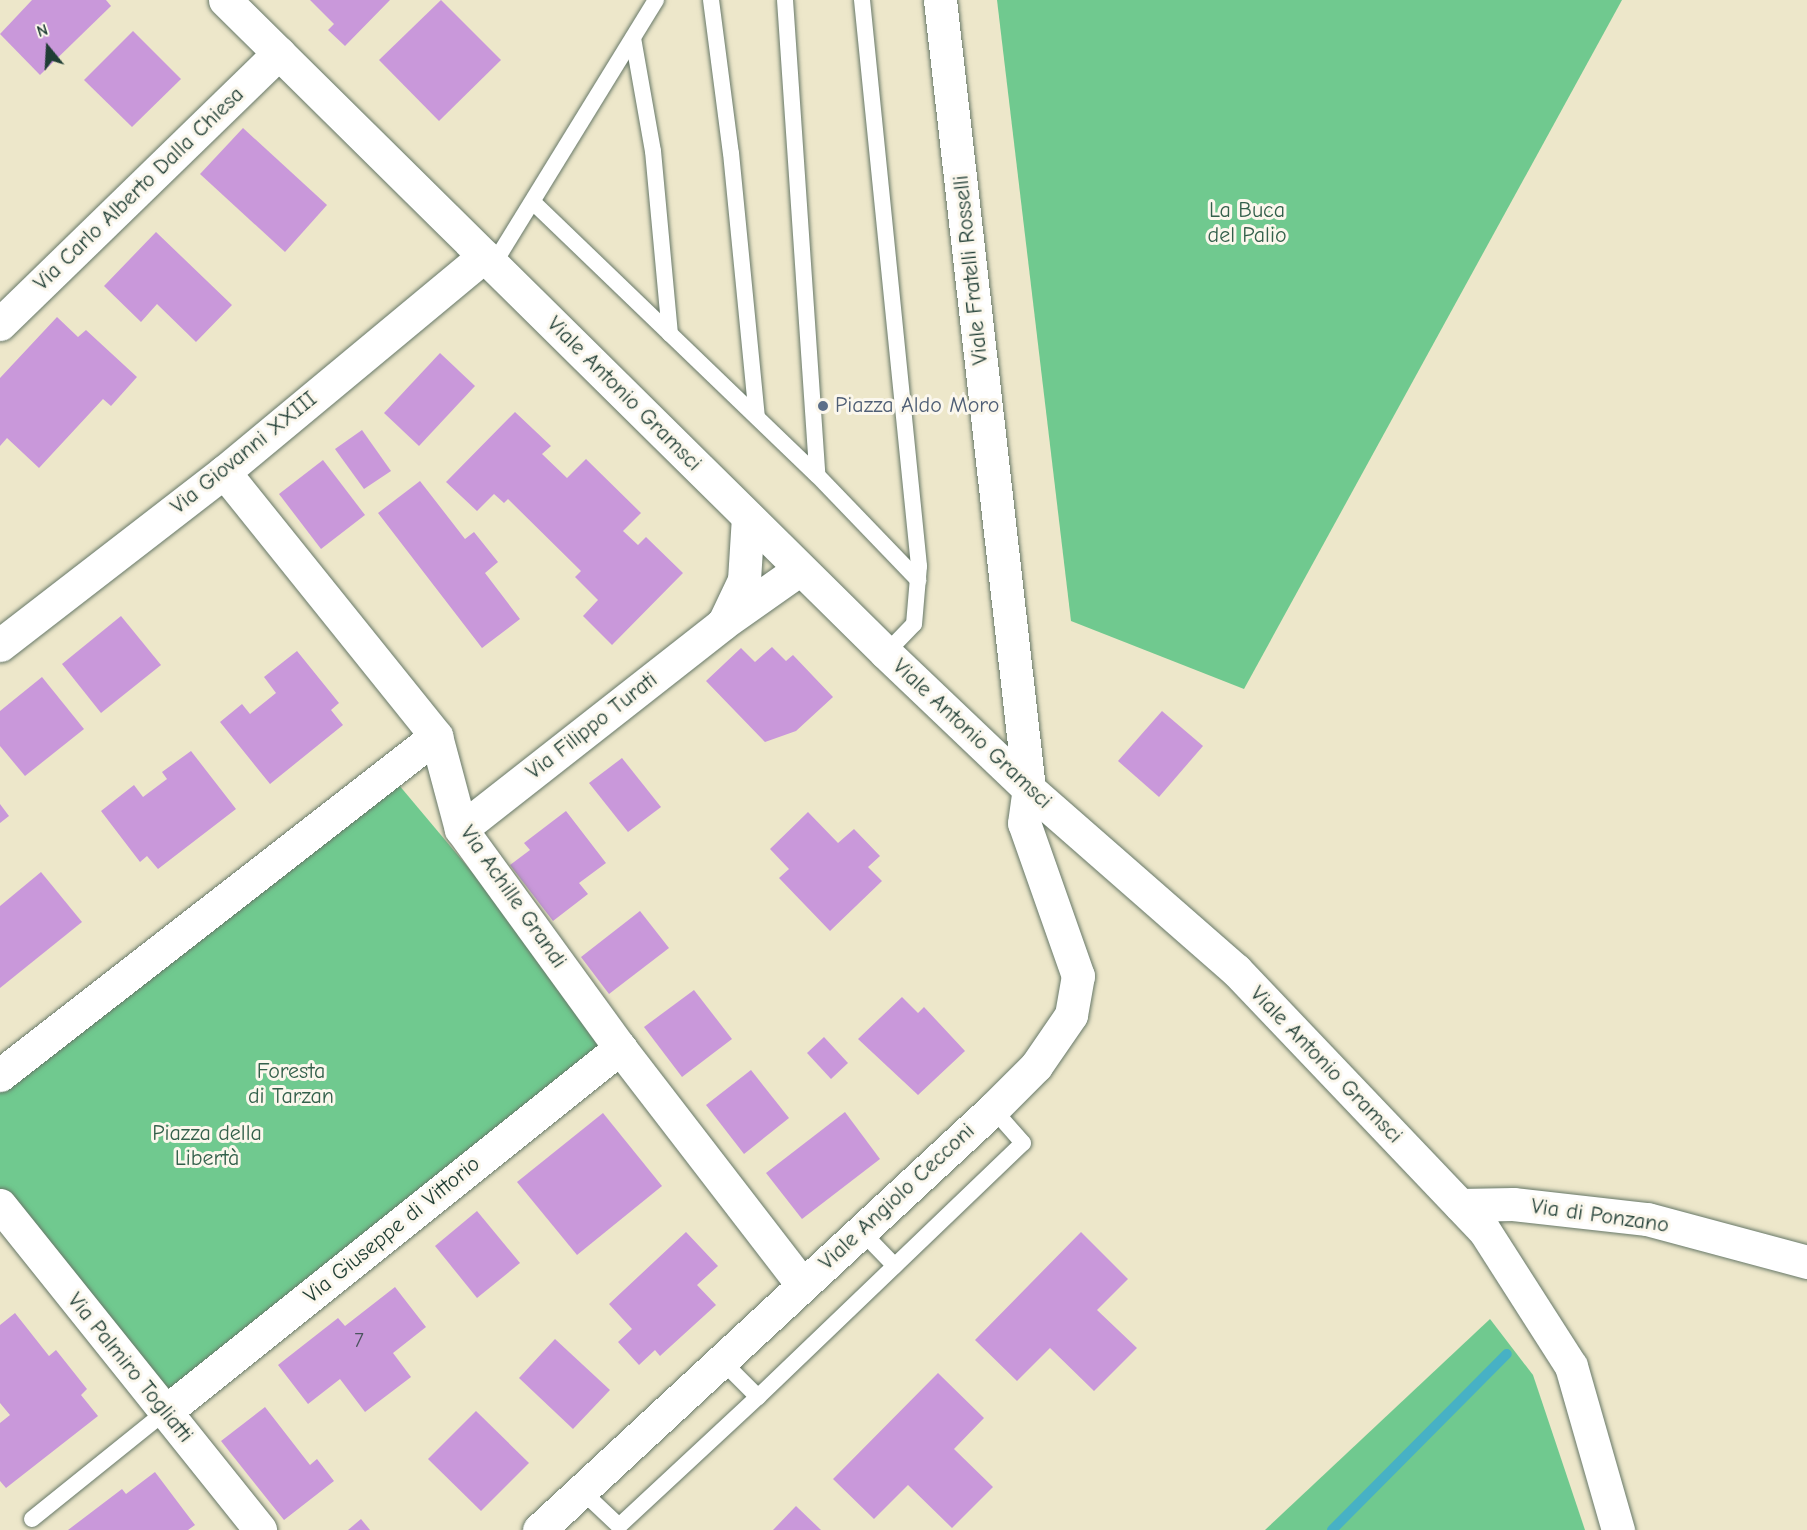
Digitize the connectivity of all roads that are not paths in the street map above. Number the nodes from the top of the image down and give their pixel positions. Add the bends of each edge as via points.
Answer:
1 (225, 0) edge
2 (656, 0) edge
3 (711, 0) edge
4 (785, 0) edge
5 (862, 0) edge
6 (940, 0) edge
7 (633, 38) junction
8 (279, 53) junction
9 (533, 202) junction
10 (489, 260) junction
11 (0, 324) edge
12 (670, 334) junction
13 (757, 417) junction
14 (224, 472) junction
15 (817, 475) junction
16 (748, 517) junction
17 (800, 569) junction
18 (918, 580) junction
19 (722, 624) junction
20 (0, 645) edge
21 (886, 652) junction
22 (436, 736) junction
23 (1029, 789) junction
24 (461, 829) junction
25 (620, 1048) junction
26 (0, 1075) edge
27 (993, 1109) junction
28 (0, 1205) edge
29 (1460, 1205) junction
30 (862, 1232) junction
31 (1807, 1262) edge
32 (895, 1266) junction
33 (802, 1284) junction
34 (722, 1361) junction
35 (758, 1398) junction
36 (165, 1412) junction
37 (582, 1491) junction
38 (32, 1519) dead end
39 (261, 1530) edge
40 (539, 1530) edge
41 (1618, 1530) edge

1 - 8 street, Viale Antonio Gramsci
2 - 7 lane
3 - 13 lane via 732,153
4 - 15 lane
5 - 18 lane
6 - 23 street, Viale Fratelli Rosselli
7 - 9 lane
7 - 12 lane via 653,151
8 - 10 street, Viale Antonio Gramsci
8 - 11 street, Via Carlo Alberto Dalla Chiesa
9 - 10 lane
9 - 12 lane
10 - 14 street, Via Giovanni XXIII
10 - 16 street, Viale Antonio Gramsci
12 - 13 lane
13 - 15 lane
14 - 20 street, Via Giovanni XXIII
14 - 22 street, Via Achille Grandi
15 - 18 lane
16 - 17 street, Viale Antonio Gramsci
16 - 19 street, Via Filippo Turati via 744,580
17 - 19 street, Via Filippo Turati
17 - 21 street, Viale Antonio Gramsci
18 - 21 lane via 914,624
19 - 24 street, Via Filippo Turati
21 - 23 street, Viale Antonio Gramsci
22 - 24 street, Via Achille Grandi
22 - 26 street
23 - 27 street, Viale Angiolo Cecconi via 1023,823 1078,976 1071,1015 1036,1066
23 - 29 street, Viale Antonio Gramsci via 1236,970
24 - 25 street, Via Achille Grandi
25 - 33 street, Via Achille Grandi
25 - 36 street, Via Giuseppe di Vittorio
27 - 30 street, Viale Angiolo Cecconi
27 - 32 lane via 1023,1143
28 - 36 street, Via Palmiro Togliatti
29 - 31 street, Via di Ponzano via 1513,1204 1647,1219
29 - 41 street, Viale Antonio Gramsci via 1484,1230 1571,1366
30 - 32 lane
30 - 33 street, Viale Angiolo Cecconi
32 - 35 lane
33 - 34 street, Viale Angiolo Cecconi
34 - 35 lane
34 - 37 street, Viale Angiolo Cecconi
35 - 37 lane via 619,1526
36 - 38 lane
36 - 39 street, Via Palmiro Togliatti
37 - 40 street, Viale Angiolo Cecconi

